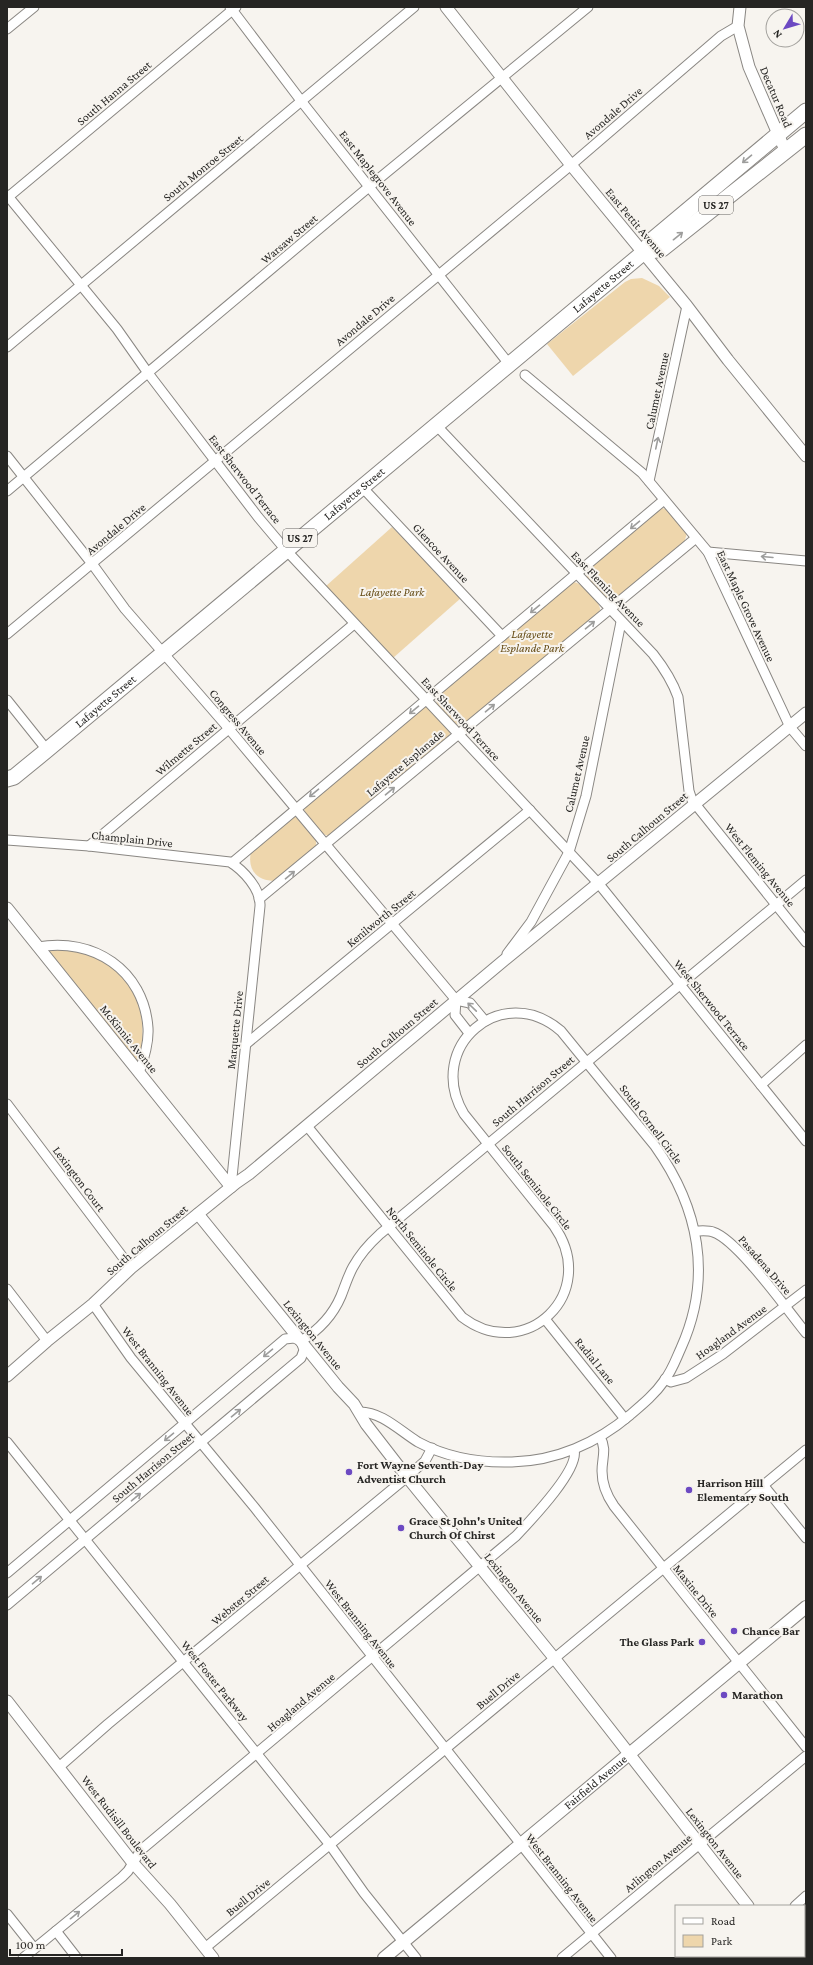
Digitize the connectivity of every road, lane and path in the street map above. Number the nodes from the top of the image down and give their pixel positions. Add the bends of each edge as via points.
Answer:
1 (34, 7) edge
2 (414, 7) edge
3 (446, 7) edge
4 (588, 7) edge
5 (740, 7) edge
6 (233, 8) edge
7 (738, 26) junction
8 (7, 30) edge
9 (502, 78) junction
10 (302, 102) junction
11 (806, 111) edge
12 (777, 134) junction
13 (806, 135) edge
14 (785, 150) junction
15 (571, 165) junction
16 (370, 186) junction
17 (8, 196) edge
18 (644, 252) junction
19 (439, 274) junction
20 (82, 284) junction
21 (687, 306) junction
22 (7, 346) edge
23 (509, 364) junction
24 (148, 373) junction
25 (525, 375) dead end
26 (436, 425) junction
27 (7, 456) edge
28 (806, 456) edge
29 (216, 460) junction
30 (23, 477) junction
31 (649, 481) junction
32 (362, 487) junction
33 (7, 491) edge
34 (664, 500) junction
35 (696, 538) junction
36 (285, 549) junction
37 (708, 552) junction
38 (806, 561) edge
39 (92, 564) junction
40 (577, 574) junction
41 (610, 609) junction
42 (621, 622) junction
43 (354, 624) junction
44 (7, 634) edge
45 (502, 636) junction
46 (163, 653) junction
47 (7, 700) edge
48 (426, 700) junction
49 (806, 713) edge
50 (790, 727) junction
51 (229, 729) junction
52 (459, 734) junction
53 (806, 746) edge
54 (46, 750) junction
55 (9, 780) edge
56 (694, 804) junction
57 (295, 808) junction
58 (530, 810) junction
59 (7, 840) edge
60 (326, 844) junction
61 (89, 846) junction
62 (569, 852) junction
63 (232, 863) junction
64 (806, 880) edge
65 (599, 884) junction
66 (259, 899) junction
67 (776, 904) junction
68 (7, 908) edge
69 (531, 922) junction
70 (392, 925) junction
71 (540, 931) junction
72 (806, 942) edge
73 (38, 947) junction
74 (502, 962) junction
75 (680, 985) junction
76 (456, 1000) junction
77 (485, 1021) junction
78 (469, 1033) junction
79 (246, 1044) junction
80 (806, 1045) edge
81 (587, 1062) junction
82 (139, 1073) junction
83 (761, 1085) junction
84 (7, 1104) edge
85 (307, 1126) junction
86 (806, 1140) edge
87 (488, 1144) junction
88 (231, 1187) junction
89 (198, 1214) junction
90 (388, 1227) junction
91 (695, 1232) junction
92 (131, 1268) junction
93 (7, 1290) edge
94 (806, 1290) edge
95 (93, 1304) junction
96 (785, 1307) junction
97 (545, 1319) junction
98 (806, 1333) edge
99 (46, 1341) junction
100 (301, 1341) junction
101 (7, 1376) edge
102 (666, 1379) junction
103 (360, 1412) junction
104 (625, 1419) junction
105 (184, 1424) junction
106 (600, 1437) junction
107 (7, 1442) edge
108 (199, 1443) junction
109 (432, 1448) junction
110 (574, 1450) junction
111 (806, 1450) edge
112 (407, 1477) junction
113 (764, 1486) junction
114 (70, 1521) junction
115 (806, 1538) edge
116 (85, 1540) junction
117 (300, 1565) junction
118 (481, 1567) junction
119 (664, 1569) junction
120 (7, 1573) edge
121 (7, 1606) edge
122 (806, 1607) edge
123 (373, 1658) junction
124 (555, 1659) junction
125 (184, 1662) junction
126 (739, 1664) junction
127 (9, 1707) edge
128 (806, 1747) edge
129 (445, 1749) junction
130 (258, 1753) junction
131 (629, 1755) junction
132 (806, 1756) edge
133 (60, 1767) junction
134 (520, 1844) junction
135 (699, 1844) junction
136 (330, 1845) junction
137 (133, 1863) junction
138 (806, 1896) edge
139 (747, 1905) edge
140 (795, 1905) edge
141 (7, 1914) edge
142 (56, 1931) junction
143 (592, 1934) junction
144 (403, 1942) junction
145 (34, 1948) junction
146 (205, 1948) junction
147 (23, 1958) edge
148 (77, 1958) edge
149 (213, 1958) edge
150 (384, 1958) edge
151 (416, 1958) edge
152 (562, 1958) edge
153 (611, 1958) edge

1 - 8 street
2 - 10 street, South Monroe Street
3 - 9 street, East Pettit Avenue
4 - 9 street, Warsaw Street
5 - 7 street, Decatur Road
6 - 10 street, East Maplegrove Avenue
6 - 17 street, South Hanna Street
7 - 12 street, Decatur Road via 749,67
7 - 15 street, Avondale Drive via 721,36
9 - 15 street, East Pettit Avenue
9 - 16 street, Warsaw Street
10 - 16 street, East Maplegrove Avenue
10 - 20 street, South Monroe Street
11 - 12 highway, Lafayette Street / US 27
12 - 14 street, Decatur Road
12 -> 18 highway, Lafayette Street / US 27 via 652,240
13 - 14 highway, Lafayette Street / US 27
18 -> 14 highway, Lafayette Street / US 27 via 662,249
15 - 18 street, East Pettit Avenue
15 - 19 street, Avondale Drive
16 - 19 street, East Maplegrove Avenue
16 - 24 street, Warsaw Street
17 - 20 street, East Sherwood Terrace
18 - 21 street, East Pettit Avenue
18 - 23 highway, Lafayette Street / US 27
19 - 23 street, East Maplegrove Avenue
19 - 29 street, Avondale Drive
20 - 22 street, South Monroe Street
20 - 24 street, East Sherwood Terrace
21 - 28 street, East Pettit Avenue
31 -> 21 street, Calumet Avenue
23 - 26 highway, Lafayette Street / US 27
24 - 29 street, East Sherwood Terrace
24 - 30 street, Warsaw Street
25 - 31 street, East Maple Grove Avenue via 642,472
26 - 32 highway, Lafayette Street / US 27
26 - 40 street, East Fleming Avenue
27 - 30 street, Congress Avenue
29 - 36 street, East Sherwood Terrace
29 - 39 street, Avondale Drive
30 - 33 street, Warsaw Street
30 - 39 street, Congress Avenue
31 - 34 street, East Maple Grove Avenue
32 - 36 highway, Lafayette Street / US 27
32 - 45 street, Glencoe Avenue
34 - 35 street, East Maple Grove Avenue
34 -> 40 street
35 - 37 street, East Maple Grove Avenue
35 - 41 street, Lafayette Esplanade
36 - 43 street, East Sherwood Terrace
36 - 46 highway, Lafayette Street / US 27
38 -> 37 street
37 - 50 street, East Maple Grove Avenue
39 - 44 street, Avondale Drive
39 - 46 street, Congress Avenue via 125,609
40 - 41 street, East Fleming Avenue
40 -> 45 street
41 - 42 street, East Fleming Avenue
52 -> 41 street, Lafayette Esplanade
42 - 56 street, East Fleming Avenue via 654,654 673,683 678,697 689,791
42 - 62 street, Calumet Avenue via 586,796
43 - 48 street, East Sherwood Terrace
43 - 51 street, Wilmette Street
45 - 48 street
46 - 51 street, Congress Avenue
46 - 54 highway, Lafayette Street / US 27
47 - 54 street
48 - 52 street, East Sherwood Terrace
48 -> 57 street
49 - 50 street, South Calhoun Street
50 - 53 street, East Maple Grove Avenue
50 - 56 street, South Calhoun Street
51 - 57 street, Congress Avenue
51 - 61 street, Wilmette Street
52 - 58 street, East Sherwood Terrace
60 -> 52 street, Lafayette Esplanade
54 - 55 highway, Lafayette Street / US 27
56 - 65 street, South Calhoun Street
56 - 67 street, West Fleming Avenue
57 - 60 street, Congress Avenue
57 - 63 street
58 - 62 street, East Sherwood Terrace
58 - 70 street, Kenilworth Street
59 - 61 street, Champlain Drive
66 -> 60 street, Lafayette Esplanade
60 - 70 street, Congress Avenue
61 - 63 street, Champlain Drive
62 - 65 street, East Sherwood Terrace
62 - 69 street, Calumet Avenue
63 - 66 street via 248,879
64 - 67 street, South Harrison Street
65 - 71 street, South Calhoun Street
65 - 75 street, West Sherwood Terrace
66 - 79 street, Marquette Drive
67 - 72 street, West Fleming Avenue
67 - 75 street, South Harrison Street
68 - 73 street, McKinnie Avenue
69 - 71 street
69 - 74 street, Calumet Avenue
70 - 76 street, Congress Avenue
70 - 79 street, Kenilworth Street
71 - 74 street, South Calhoun Street
73 - 82 street, McKinnie Avenue
73 - 82 street via 54,944 71,945 93,951 116,964 134,983 145,1007 148,1028 144,1059
74 - 76 street, South Calhoun Street
75 - 81 street, South Harrison Street
75 - 83 street, West Sherwood Terrace
77 -> 76 street via 470,1003
76 - 78 street via 455,1015
76 - 85 street, South Calhoun Street
77 - 78 street, South Cornell Circle
77 - 81 street, South Cornell Circle via 516,1014 540,1018 562,1031
78 - 87 street, South Seminole Circle via 457,1057 453,1085 460,1108
79 - 88 street, Marquette Drive
80 - 83 street
81 - 87 street, South Harrison Street
81 - 91 street, South Cornell Circle via 666,1161 683,1192
82 - 88 street, McKinnie Avenue
83 - 86 street, West Sherwood Terrace
84 - 92 street, Lexington Court
85 - 88 street, South Calhoun Street
85 - 90 street, North Seminole Circle
87 - 90 street, South Harrison Street
87 - 97 street, South Seminole Circle via 554,1226 567,1250 567,1287 559,1304
88 - 89 street, South Calhoun Street
89 - 92 street, South Calhoun Street
89 - 100 street, Lexington Avenue
90 - 97 street, North Seminole Circle via 468,1321 486,1330 508,1332 529,1328
90 - 100 street, South Harrison Street via 352,1268 340,1301 331,1315 311,1335
91 - 96 street, Pasadena Drive via 713,1231 728,1240
91 - 102 street, South Cornell Circle via 698,1276 693,1311 685,1340
92 - 95 street, South Calhoun Street
93 - 99 street
94 - 96 street, Hoagland Avenue
95 - 99 street, South Calhoun Street
95 - 105 street, West Branning Avenue via 131,1358
96 - 98 street, Pasadena Drive
96 - 102 street, Hoagland Avenue via 729,1350 686,1378 671,1382
97 - 104 street, Radial Lane
99 - 101 street, South Calhoun Street
100 - 103 street, Lexington Avenue
100 -> 105 street, South Harrison Street via 294,1338 285,1339
108 -> 100 street, South Harrison Street via 301,1358 304,1350
102 - 104 street, South Cornell Circle
103 - 109 street, South Cornell Circle via 372,1413
103 - 112 street, Lexington Avenue via 366,1424
104 - 106 street, South Cornell Circle
105 - 108 street, West Branning Avenue
105 -> 114 street, South Harrison Street
106 - 110 street, South Cornell Circle
106 - 119 street, Maxine Drive via 604,1448 602,1475 607,1495
107 - 114 street, West Foster Parkway
116 -> 108 street, South Harrison Street
108 - 117 street, West Branning Avenue
109 - 110 street, South Cornell Circle via 473,1460 511,1462
109 - 112 street, Webster Street via 425,1461
110 - 118 street, Hoagland Avenue via 571,1466 540,1509 516,1536
111 - 113 street, Buell Drive
112 - 117 street, Webster Street
112 - 118 street, Lexington Avenue
113 - 115 street
113 - 119 street, Buell Drive
114 - 116 street, West Foster Parkway
114 - 120 street, South Harrison Street
121 -> 116 street, South Harrison Street
116 - 125 street, West Foster Parkway
117 - 123 street, West Branning Avenue
117 - 125 street, Webster Street
118 - 123 street, Hoagland Avenue
118 - 124 street, Lexington Avenue
119 - 124 street, Buell Drive
119 - 126 street, Maxine Drive
122 - 126 main road, Fairfield Avenue
123 - 129 street, West Branning Avenue
123 - 130 street, Hoagland Avenue
124 - 129 street, Buell Drive
124 - 131 street, Lexington Avenue
125 - 130 street, West Foster Parkway
125 - 133 street, Webster Street
126 - 128 street, Maxine Drive
126 - 131 main road, Fairfield Avenue
127 - 133 street, West Rudisill Boulevard
129 - 134 street, West Branning Avenue
129 - 136 street, Buell Drive
130 - 136 street, West Foster Parkway
130 - 137 street, Hoagland Avenue via 141,1850
131 - 134 main road, Fairfield Avenue
131 - 135 street, Lexington Avenue
132 - 135 street, Arlington Avenue
133 - 137 street, West Rudisill Boulevard
134 - 143 street, West Branning Avenue
134 - 144 main road, Fairfield Avenue
135 - 139 street, Lexington Avenue
135 - 143 street, Arlington Avenue
136 - 144 street, West Foster Parkway
136 - 146 street, Buell Drive
142 -> 137 street, Hoagland Avenue via 122,1877
137 - 146 street, West Rudisill Boulevard
138 - 140 street
141 - 145 street
142 - 145 street, Hoagland Avenue
142 - 148 street
143 - 152 street, Arlington Avenue
143 - 153 street, West Branning Avenue
144 - 150 main road, Fairfield Avenue
144 - 151 street, West Foster Parkway
145 - 147 street, Hoagland Avenue
146 - 149 street, West Rudisill Boulevard

